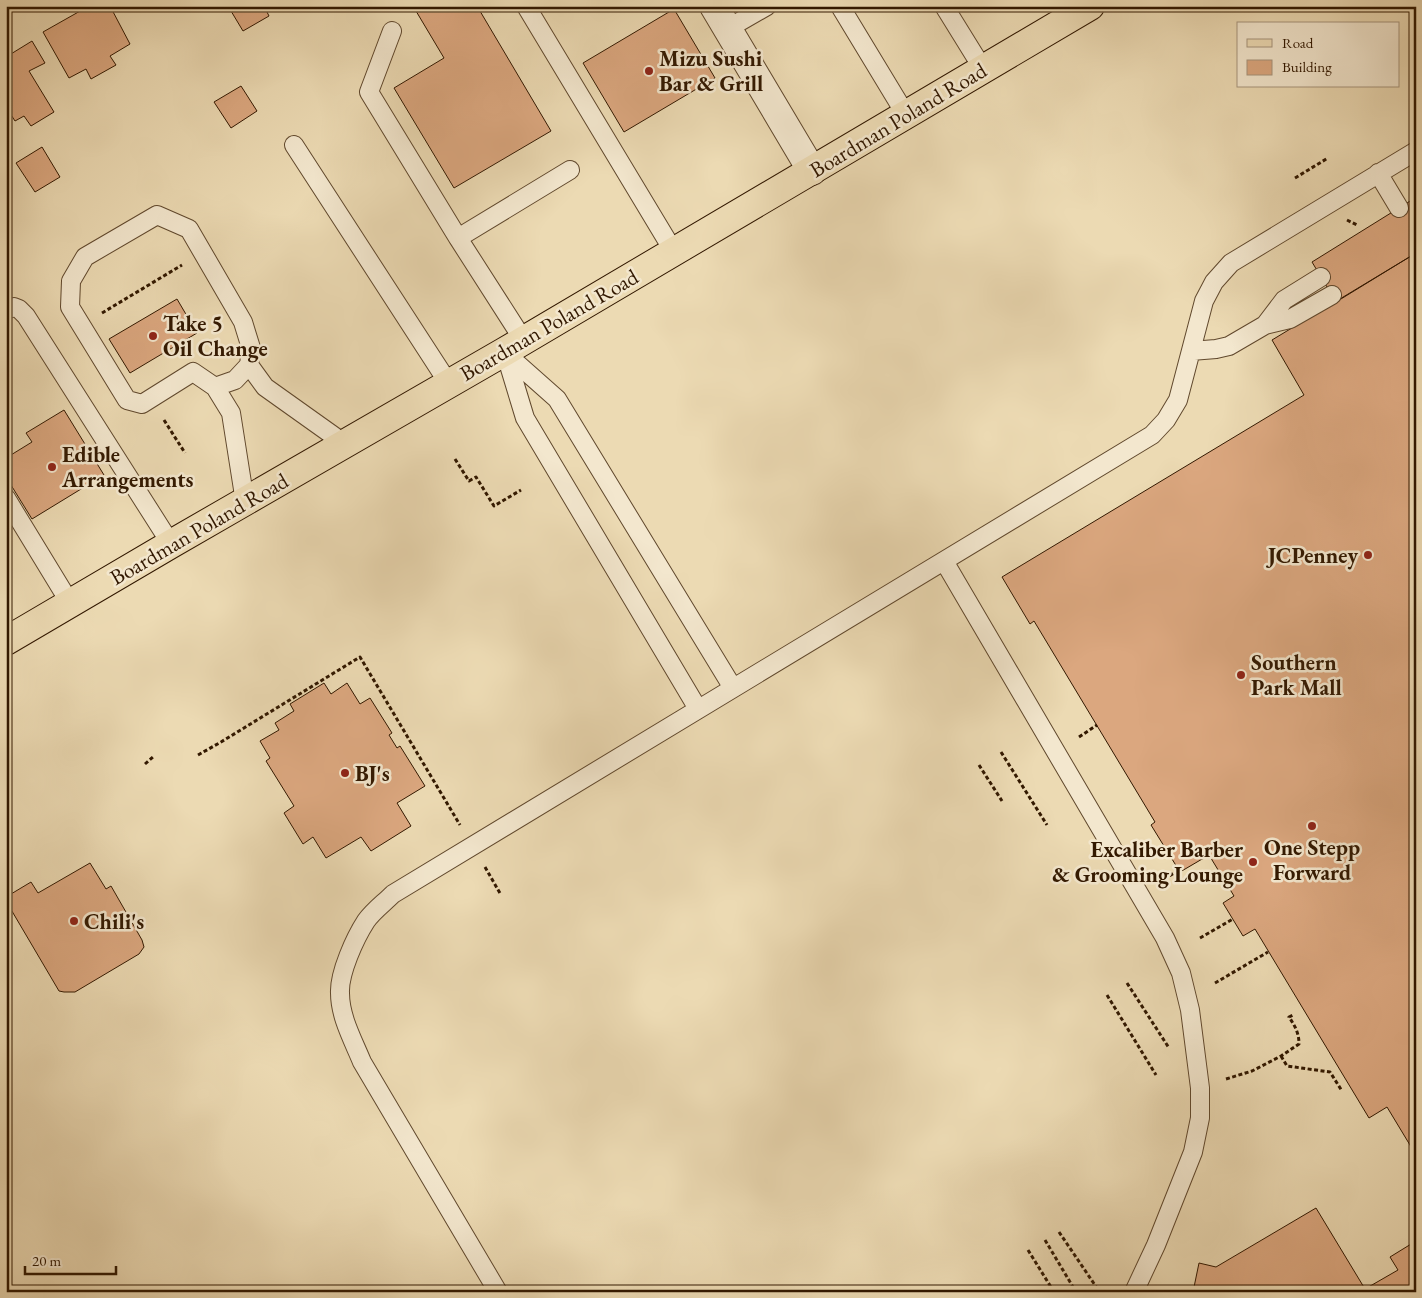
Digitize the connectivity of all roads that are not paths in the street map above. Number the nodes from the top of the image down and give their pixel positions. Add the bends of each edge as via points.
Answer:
1 (526, 6) edge
2 (767, 6) edge
3 (840, 6) edge
4 (944, 6) edge
5 (1090, 6) edge
6 (720, 18) edge
7 (392, 31) dead end
8 (983, 69) junction
9 (906, 115) junction
10 (294, 145) dead end
11 (1416, 151) edge
12 (570, 170) dead end
13 (812, 171) junction
14 (1378, 174) junction
15 (1399, 208) dead end
16 (458, 238) junction
17 (674, 252) junction
18 (1321, 277) dead end
19 (1332, 295) dead end
20 (6, 310) edge
21 (1266, 325) junction
22 (514, 346) junction
23 (1191, 351) junction
24 (250, 365) junction
25 (450, 384) junction
26 (215, 387) junction
27 (345, 444) junction
28 (6, 498) edge
29 (246, 502) junction
30 (171, 544) junction
31 (944, 560) junction
32 (70, 604) junction
33 (6, 641) edge
34 (733, 688) junction
35 (698, 709) junction
36 (498, 1292) edge
37 (1134, 1292) edge

1 - 17 lane
2 - 6 lane
3 - 9 lane
4 - 8 lane
5 - 8 main road, Boardman Poland Road
6 - 13 street
7 - 16 lane via 368,92
8 - 9 main road, Boardman Poland Road
9 - 13 main road, Boardman Poland Road
10 - 25 lane
11 - 14 lane
12 - 16 lane
13 - 17 main road, Boardman Poland Road
14 - 15 lane
14 - 23 lane via 1231,263 1214,282 1204,301
16 - 22 lane
17 - 22 main road, Boardman Poland Road
18 - 21 lane via 1284,300
19 - 21 lane via 1290,319
20 - 30 lane via 14,307 26,316
21 - 23 lane via 1230,346
22 - 25 main road, Boardman Poland Road
22 - 34 lane via 557,399
22 - 35 lane via 525,418
23 - 31 lane via 1178,400 1152,435
24 - 26 lane via 235,380
24 - 26 lane via 251,348 243,322 188,229 157,214 85,257 71,281 70,307 126,400 142,404 193,372
24 - 27 lane via 265,387
25 - 27 main road, Boardman Poland Road
26 - 29 lane via 231,413
27 - 29 main road, Boardman Poland Road
28 - 32 lane
29 - 30 main road, Boardman Poland Road
30 - 32 main road, Boardman Poland Road
31 - 34 lane
31 - 37 lane via 1165,938 1181,973 1190,1010 1200,1088 1200,1118 1193,1152
32 - 33 main road, Boardman Poland Road
34 - 35 lane
35 - 36 lane via 393,894 367,920 351,948 340,992 345,1022 362,1062

